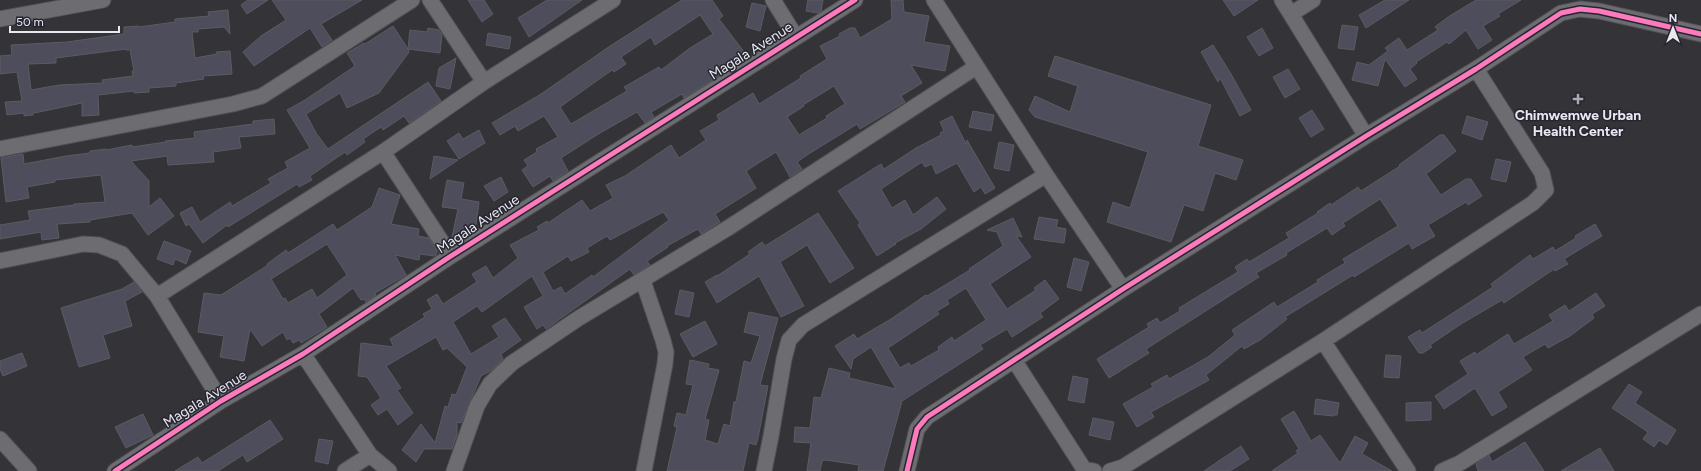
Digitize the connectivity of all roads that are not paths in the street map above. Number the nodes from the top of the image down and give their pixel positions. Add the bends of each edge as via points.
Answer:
1 (103, 0) edge
2 (412, 0) edge
3 (430, 0) edge
4 (613, 0) edge
5 (773, 0) edge
6 (855, 0) edge
7 (934, 0) edge
8 (1282, 0) edge
9 (1313, 0) edge
10 (1291, 14) junction
11 (0, 19) edge
12 (1701, 34) edge
13 (796, 36) junction
14 (976, 67) junction
15 (1476, 69) junction
16 (484, 82) junction
17 (1366, 136) junction
18 (0, 149) edge
19 (382, 152) junction
20 (1046, 175) junction
21 (451, 256) junction
22 (0, 261) edge
23 (642, 281) junction
24 (1123, 289) junction
25 (157, 296) junction
26 (1701, 314) edge
27 (1323, 341) junction
28 (303, 354) junction
29 (1014, 360) junction
30 (221, 401) junction
31 (0, 439) edge
32 (370, 455) junction
33 (1462, 467) edge
34 (29, 471) edge
35 (115, 471) edge
36 (345, 471) edge
37 (389, 471) edge
38 (454, 471) edge
39 (644, 471) edge
40 (764, 471) edge
41 (907, 471) edge
42 (1094, 471) edge
43 (1110, 471) edge
44 (1408, 471) edge
45 (1442, 471) edge

1 - 11 street
2 - 18 street via 262,96 233,104
3 - 16 street
4 - 16 street
5 - 13 street
6 - 13 street, Magala Avenue
7 - 14 street
8 - 10 street
9 - 10 street
10 - 17 street
12 - 15 street via 1580,9 1561,13
13 - 21 street, Magala Avenue
14 - 20 street
14 - 23 street
15 - 17 street
15 - 27 street via 1542,173 1546,190 1533,203
16 - 19 street
17 - 24 street
19 - 21 street
19 - 25 street
20 - 24 street
20 - 40 street via 803,325 789,340
21 - 28 street, Magala Avenue
22 - 25 street via 83,244 99,245 122,254
23 - 38 street via 579,318 519,358 490,384 477,406
23 - 39 street via 666,352
24 - 29 street
25 - 30 street
26 - 33 street
27 - 43 street via 1123,467
27 - 44 street
28 - 30 street, Magala Avenue
28 - 32 street
29 - 41 street via 927,417 917,429
29 - 42 street via 1084,469
30 - 35 street, Magala Avenue
31 - 34 street
32 - 36 street
32 - 37 street
33 - 45 street

